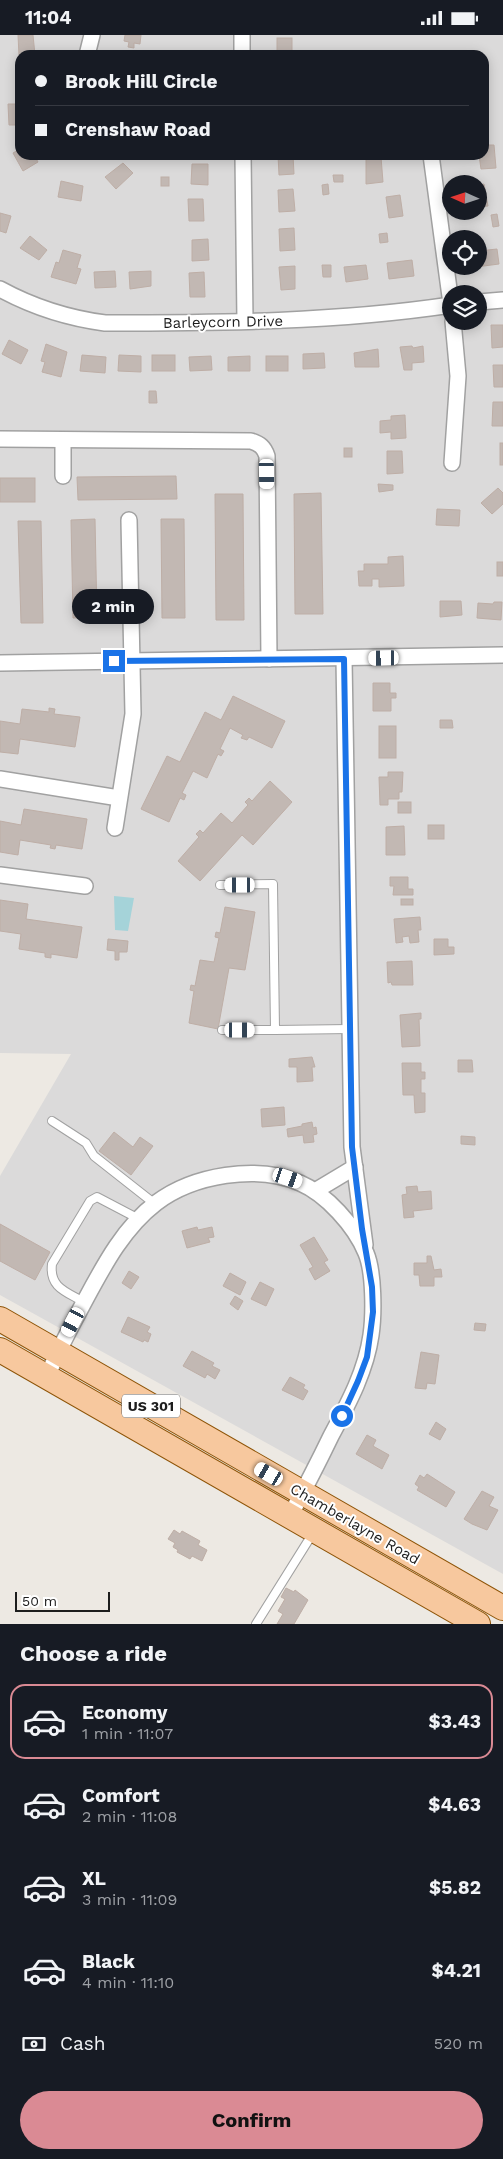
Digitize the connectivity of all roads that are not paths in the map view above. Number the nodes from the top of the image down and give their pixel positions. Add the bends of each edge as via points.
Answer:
1 (92, 35) edge
2 (242, 35) edge
3 (88, 50) edge
4 (242, 50) edge
5 (243, 160) edge
6 (432, 160) edge
7 (448, 285) edge
8 (0, 289) edge
9 (503, 300) edge
10 (487, 301) edge
11 (442, 306) edge
12 (245, 321) junction
13 (455, 330) edge
14 (0, 439) edge
15 (63, 440) junction
16 (452, 463) dead end
17 (63, 476) dead end
18 (129, 520) dead end
19 (503, 655) edge
20 (270, 659) junction
21 (344, 659) junction
22 (133, 661) junction
23 (0, 663) edge
24 (0, 779) edge
25 (119, 798) junction
26 (115, 828) dead end
27 (0, 875) edge
28 (220, 885) dead end
29 (85, 886) dead end
30 (350, 1029) junction
31 (222, 1030) dead end
32 (275, 1030) junction
33 (52, 1121) dead end
34 (355, 1167) junction
35 (315, 1191) junction
36 (155, 1204) junction
37 (139, 1219) junction
38 (367, 1254) junction
39 (84, 1302) junction
40 (0, 1319) edge
41 (0, 1349) edge
42 (57, 1352) junction
43 (47, 1377) junction
44 (302, 1493) junction
45 (290, 1516) junction
46 (315, 1531) junction
47 (502, 1604) edge
48 (256, 1624) edge
49 (478, 1624) edge

1 - 3 street
2 - 4 street
5 - 12 street
6 - 7 street
8 - 12 street, Barleycorn Drive via 49,311 105,323
9 - 10 street
11 - 12 street, Barleycorn Drive via 360,316
13 - 16 street via 458,375
14 - 15 street
15 - 17 street
15 - 20 street via 251,441 264,448 267,456
18 - 22 street
19 - 21 street
20 - 21 street
20 - 22 street
21 - 30 street
22 - 23 street
22 - 25 street via 133,714
24 - 25 street
25 - 26 street
27 - 29 street
28 - 32 lane via 273,884
30 - 32 lane
30 - 34 street
31 - 32 lane
33 - 36 lane via 86,1143 94,1156
34 - 35 street
34 - 38 street
35 - 36 street via 275,1175 238,1175 185,1185
35 - 38 street via 342,1217
36 - 37 street
37 - 39 street via 113,1250
37 - 39 lane via 97,1197 90,1201 52,1264 51,1275 56,1285
38 - 44 street via 373,1312 367,1357 350,1401
39 - 42 street
40 - 42 main road, Chamberlayne Road / US 301
41 - 43 main road, Chamberlayne Road / US 301
42 - 43 street
42 - 44 main road, Chamberlayne Road / US 301
43 - 45 main road, Chamberlayne Road / US 301
44 - 45 street
44 - 47 main road, Chamberlayne Road / US 301
45 - 46 main road, Chamberlayne Road / US 301
46 - 48 lane
46 - 49 main road, Chamberlayne Road / US 301

